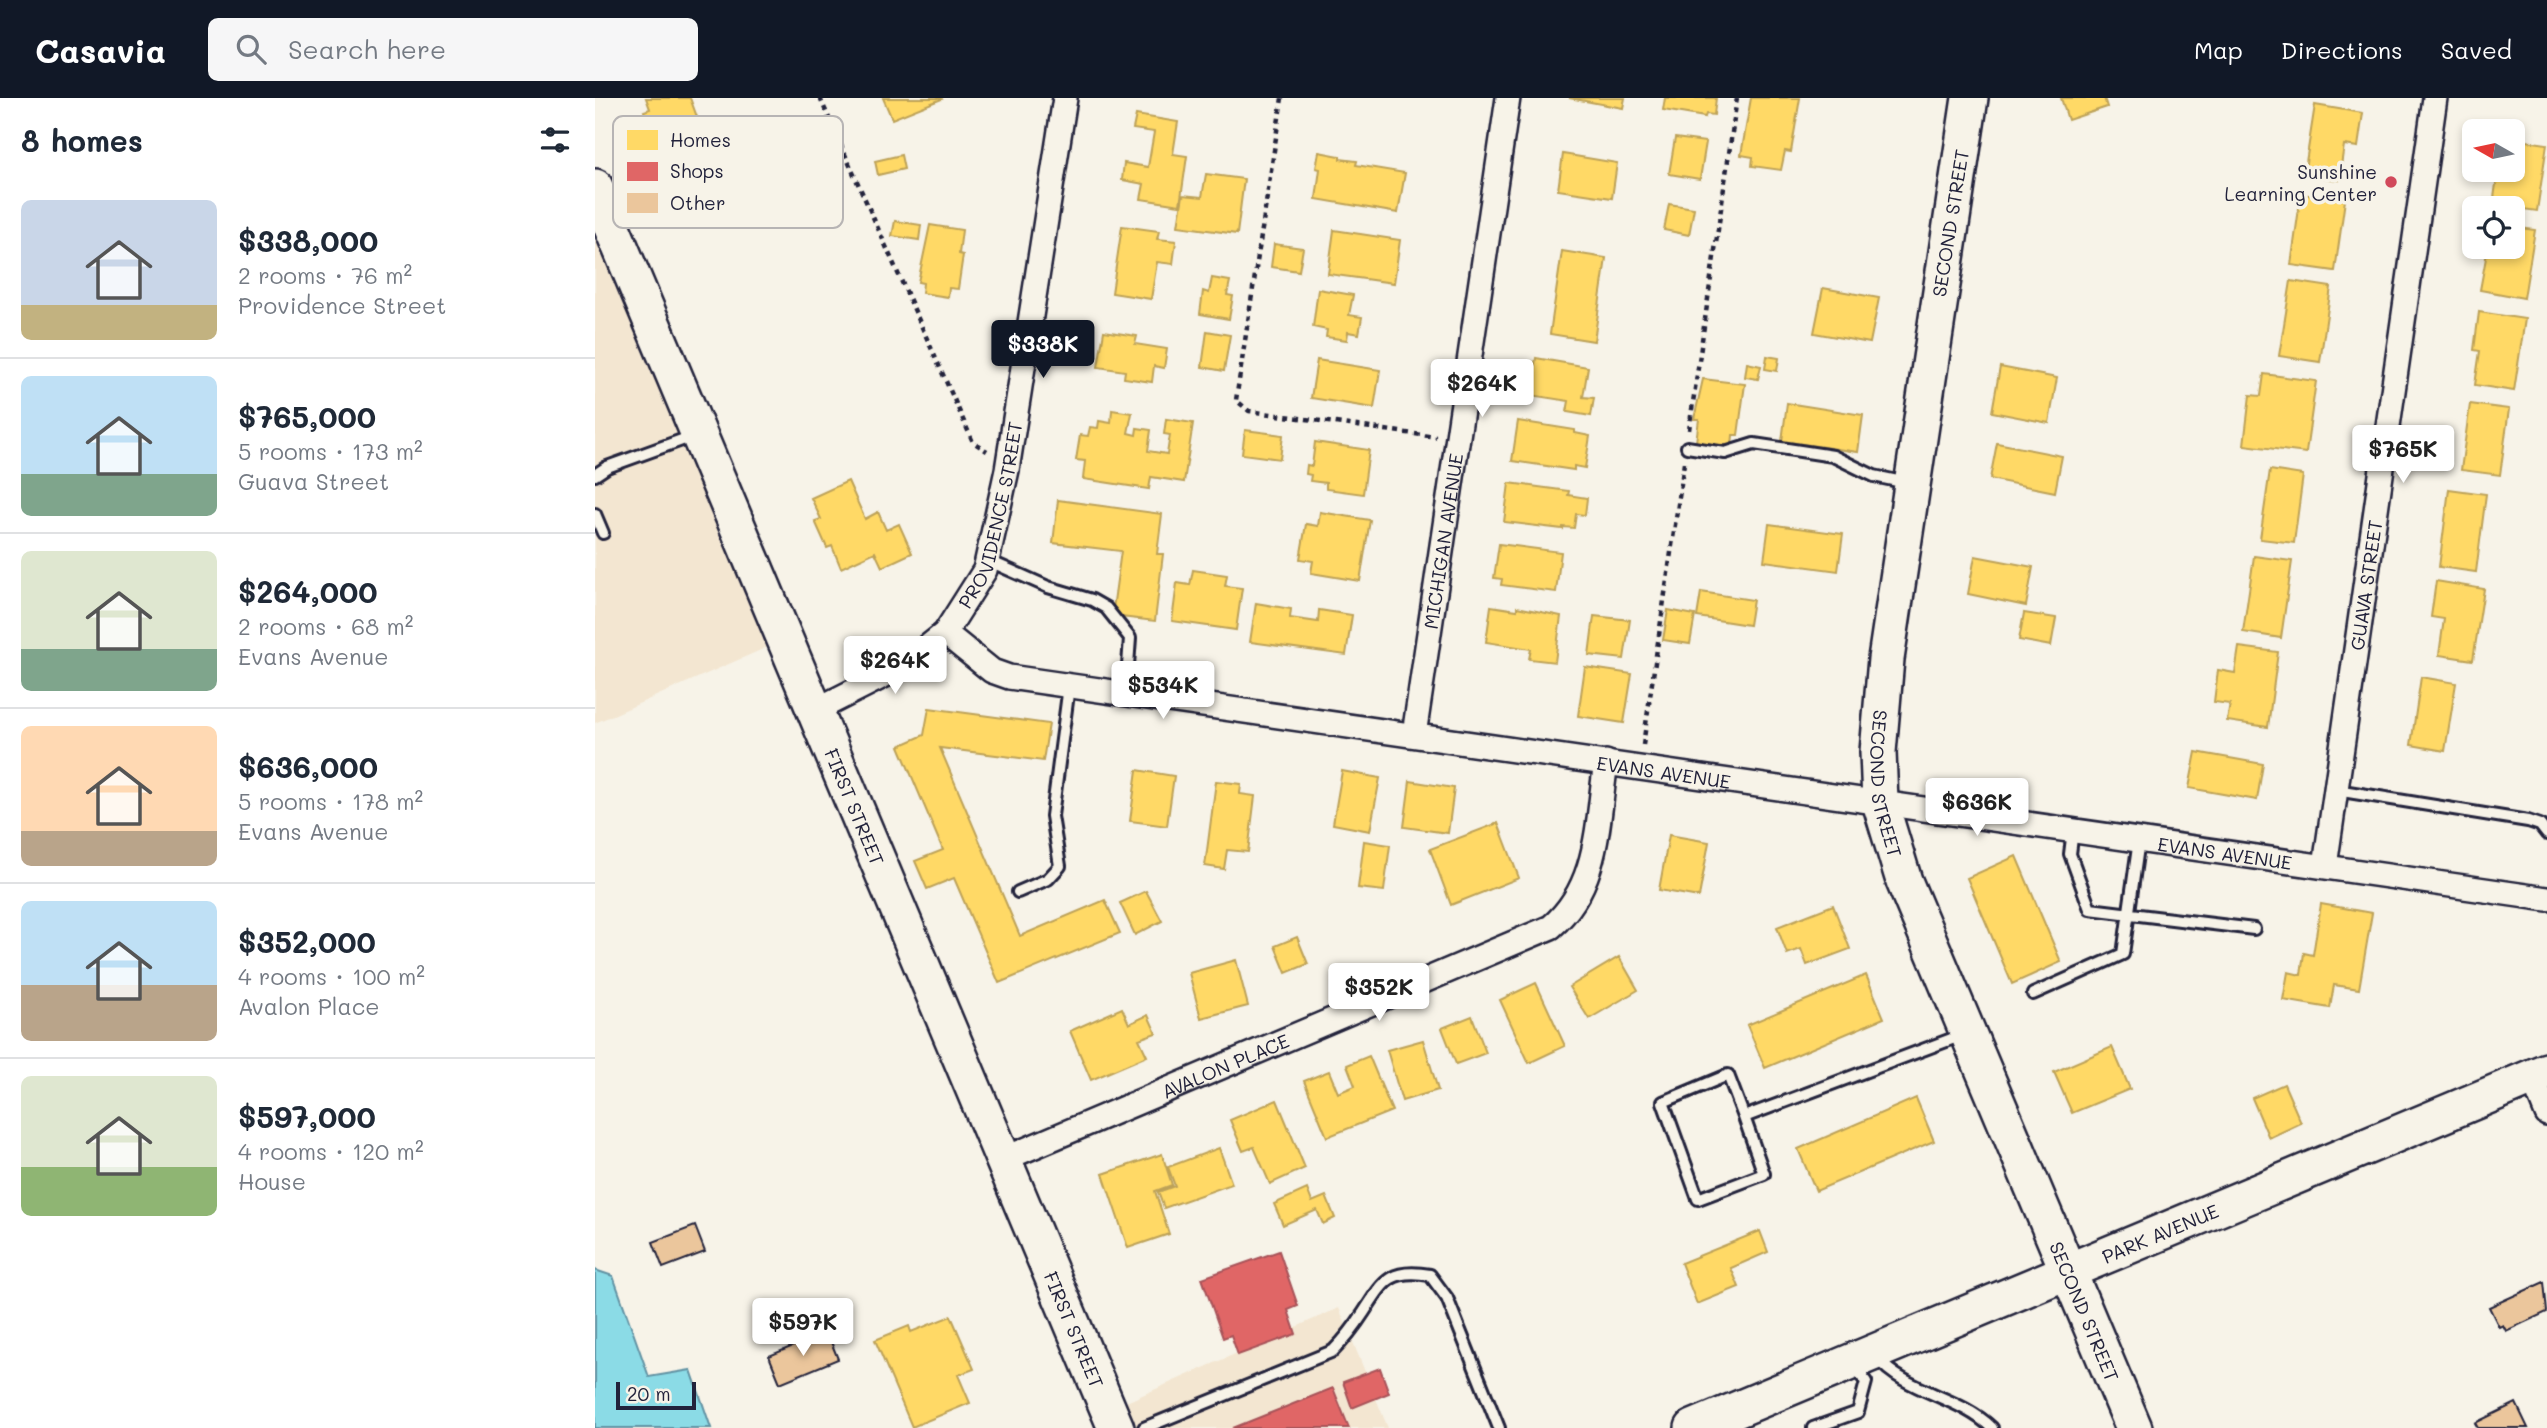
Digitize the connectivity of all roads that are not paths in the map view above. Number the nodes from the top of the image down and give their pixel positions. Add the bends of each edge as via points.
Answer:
1 (1508, 98) edge
2 (1969, 98) edge
3 (2435, 98) edge
4 (1061, 104) edge
5 (595, 187) edge
6 (699, 433) junction
7 (1686, 447) dead end
8 (595, 475) edge
9 (1910, 483) junction
10 (595, 514) edge
11 (603, 533) dead end
12 (987, 560) junction
13 (944, 633) junction
14 (1069, 686) junction
15 (1126, 693) junction
16 (816, 710) junction
17 (1414, 734) junction
18 (1606, 762) junction
19 (2336, 790) junction
20 (1880, 802) junction
21 (2073, 830) junction
22 (2547, 834) edge
23 (2139, 839) junction
24 (2325, 866) junction
25 (1018, 892) dead end
26 (2547, 899) edge
27 (2128, 914) junction
28 (2254, 929) dead end
29 (2033, 994) dead end
30 (1968, 1033) junction
31 (2539, 1074) edge
32 (2547, 1114) edge
33 (1744, 1117) junction
34 (1004, 1159) junction
35 (2067, 1272) junction
36 (1863, 1358) junction
37 (1115, 1428) edge
38 (1144, 1428) edge
39 (1499, 1428) edge
40 (1693, 1428) edge
41 (1813, 1428) edge
42 (1992, 1428) edge
43 (2134, 1428) edge

1 - 17 street, MICHIGAN AVENUE
2 - 9 main road, SECOND STREET
3 - 19 street, GUAVA STREET
4 - 12 street, PROVIDENCE STREET via 1008,465
5 - 6 main road, FIRST STREET
6 - 8 lane
6 - 16 main road, FIRST STREET
7 - 9 lane via 1725,453 1754,444 1833,456 1874,476
9 - 20 main road, SECOND STREET via 1880,710
10 - 11 lane
12 - 13 street, PROVIDENCE STREET via 968,601
12 - 15 lane via 1106,608 1130,638
13 - 14 street, EVANS AVENUE via 992,671
13 - 16 street via 905,665
14 - 15 street, EVANS AVENUE
14 - 25 lane via 1052,816 1060,866 1048,879
15 - 17 street, EVANS AVENUE
16 - 34 main road, FIRST STREET
17 - 18 street, EVANS AVENUE
18 - 20 street, EVANS AVENUE
18 - 34 street, AVALON PLACE via 1586,883 1567,913 1551,927
19 - 22 lane via 2528,821
19 - 24 street, GUAVA STREET
20 - 21 street, EVANS AVENUE
20 - 30 main road, SECOND STREET via 1904,881
21 - 23 street, EVANS AVENUE
21 - 27 lane via 2070,854 2091,909
23 - 24 street, EVANS AVENUE
23 - 27 lane
24 - 26 street, EVANS AVENUE
27 - 28 lane
27 - 29 lane via 2123,954
30 - 33 lane
30 - 35 main road, SECOND STREET
31 - 32 street
31 - 35 main road, PARK AVENUE
33 - 33 lane via 1728,1075 1663,1102 1698,1199 1764,1174
34 - 37 main road, FIRST STREET
35 - 36 main road, PARK AVENUE
35 - 43 main road, SECOND STREET
36 - 40 main road, PARK AVENUE
36 - 41 lane via 1866,1382 1858,1412
36 - 42 lane via 1976,1412
38 - 39 lane via 1333,1351 1380,1285 1394,1275 1411,1272 1430,1275 1447,1298

